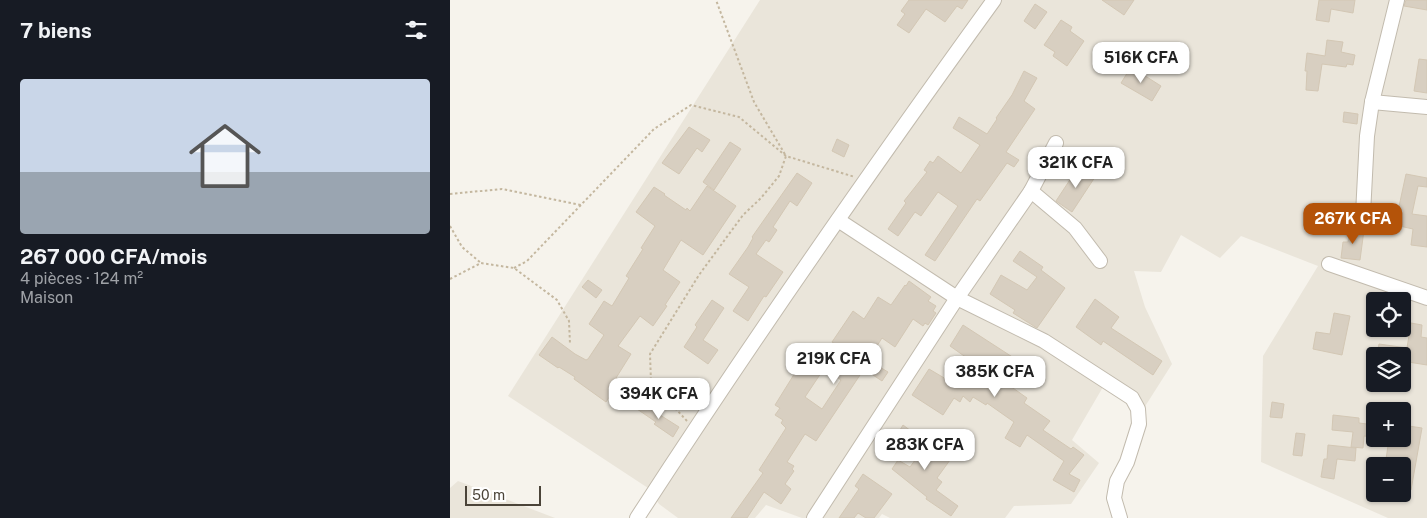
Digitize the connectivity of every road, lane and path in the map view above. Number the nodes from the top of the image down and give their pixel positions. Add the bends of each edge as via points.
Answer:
1 (716, 0) edge
2 (994, 0) edge
3 (1397, 0) edge
4 (1372, 102) junction
5 (1427, 107) edge
6 (1056, 143) dead end
7 (786, 156) junction
8 (864, 180) junction
9 (1031, 191) junction
10 (450, 194) edge
11 (581, 205) junction
12 (1357, 218) dead end
13 (838, 220) junction
14 (450, 226) edge
15 (1100, 261) dead end
16 (481, 263) junction
17 (1328, 264) dead end
18 (514, 268) junction
19 (450, 280) edge
20 (957, 298) junction
21 (1427, 298) edge
22 (570, 344) dead end
23 (695, 429) junction
24 (637, 518) edge
25 (814, 518) edge
26 (1120, 518) edge

1 - 7 path via 754,102
2 - 8 street
3 - 4 street
4 - 5 street
4 - 12 street via 1363,214
6 - 9 street
7 - 8 path
7 - 11 path via 739,117 691,105 654,129
7 - 23 path via 779,176 726,237 650,354 651,382
8 - 13 street
9 - 15 street via 1075,228
9 - 20 street
10 - 11 path via 502,189
11 - 18 path via 527,261
13 - 20 street
13 - 23 street
14 - 16 path via 462,247
16 - 18 path
16 - 19 path
17 - 21 street
18 - 22 path via 557,300 569,321
20 - 25 street
20 - 26 street via 1063,352 1132,398 1138,409 1139,424 1117,481 1114,498
23 - 24 street

